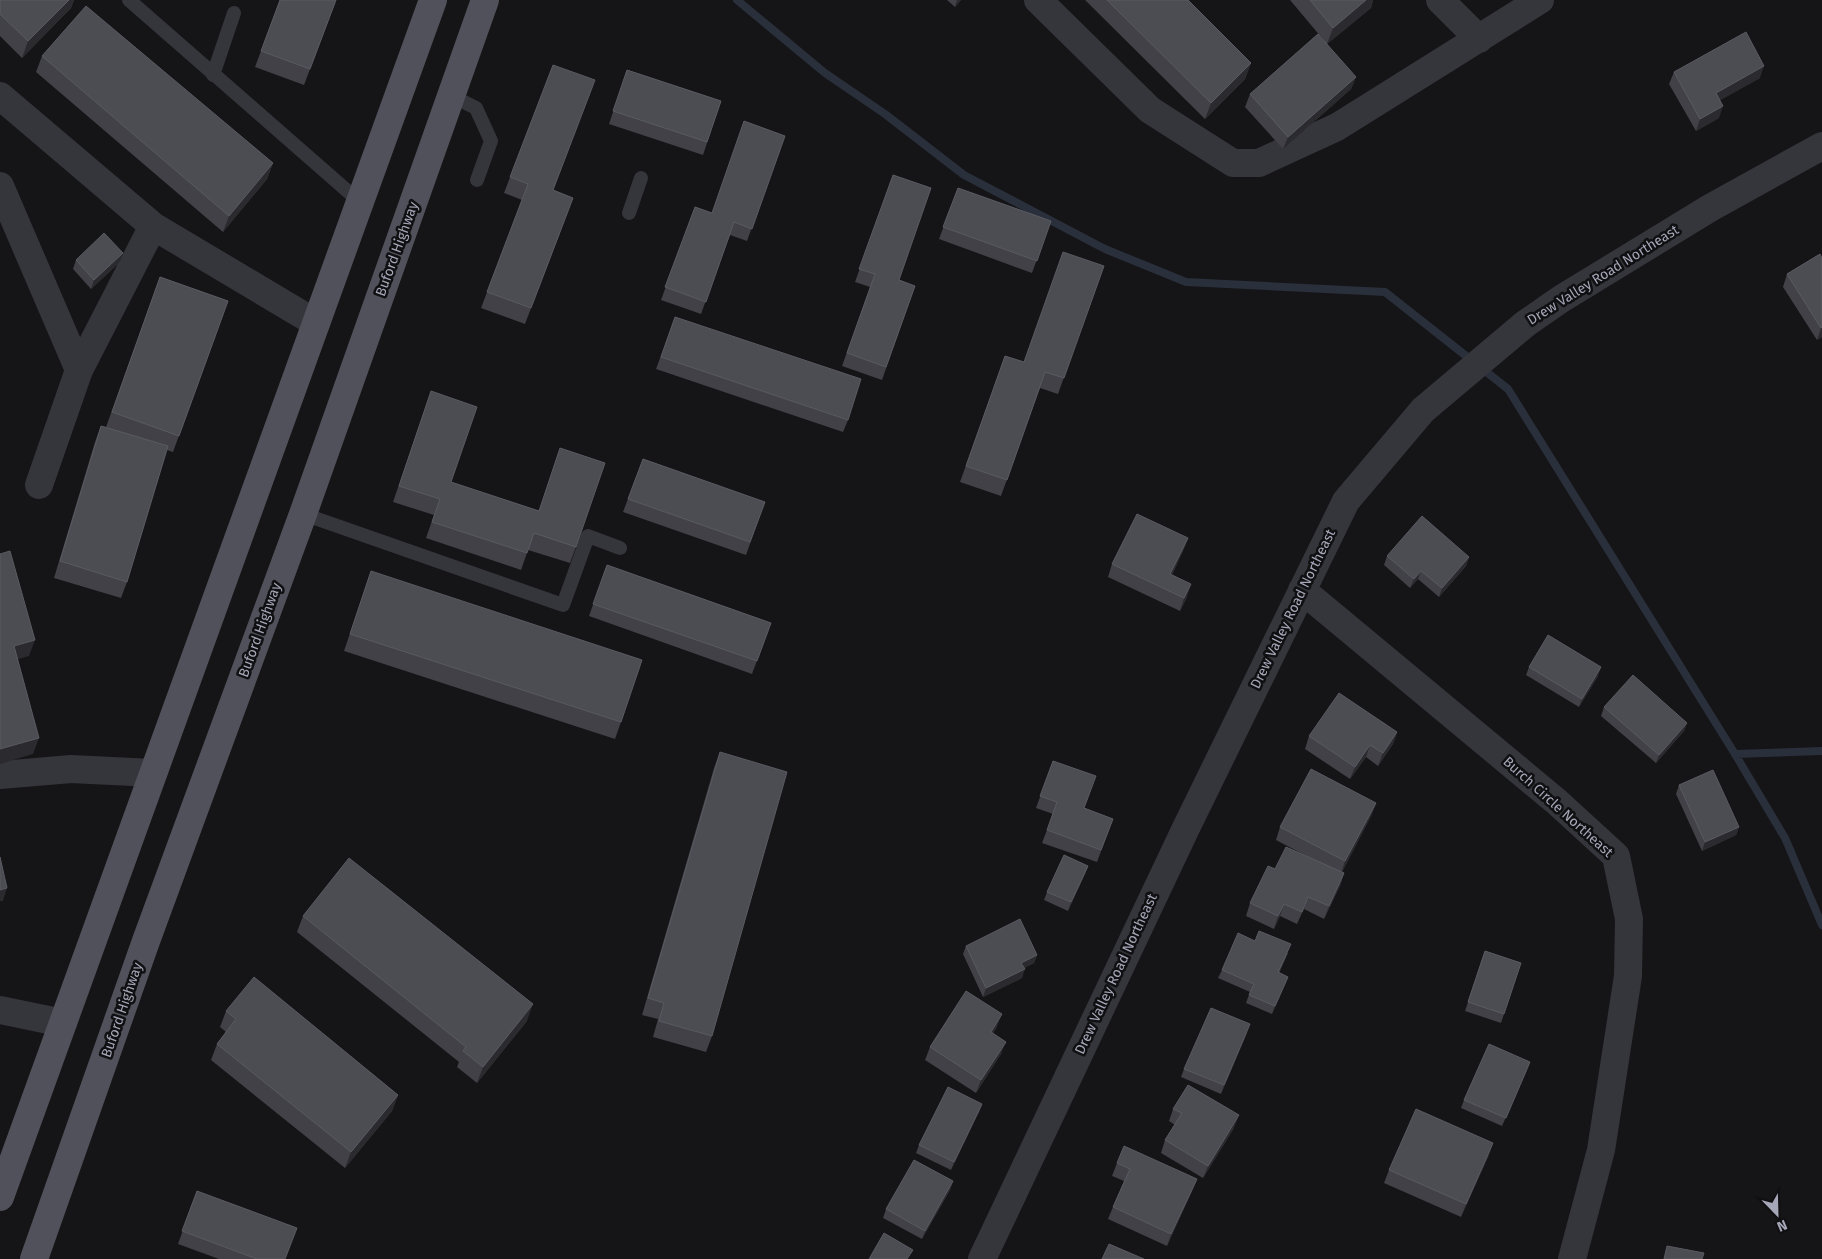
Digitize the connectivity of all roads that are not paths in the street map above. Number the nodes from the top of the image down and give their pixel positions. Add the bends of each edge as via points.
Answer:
1 (129, 0) edge
2 (433, 0) edge
3 (484, 0) edge
4 (1038, 0) edge
5 (1440, 0) edge
6 (1540, 0) edge
7 (234, 13) dead end
8 (1479, 40) junction
9 (213, 75) junction
10 (450, 95) junction
11 (0, 96) edge
12 (1822, 146) edge
13 (641, 178) dead end
14 (478, 180) dead end
15 (0, 186) edge
16 (360, 202) junction
17 (629, 213) dead end
18 (153, 226) junction
19 (316, 323) junction
20 (79, 370) junction
21 (39, 485) dead end
22 (303, 514) junction
23 (620, 548) dead end
24 (1302, 590) junction
25 (153, 773) junction
26 (0, 775) edge
27 (0, 1010) edge
28 (63, 1023) junction
29 (1, 1189) edge
30 (34, 1259) edge
31 (982, 1259) edge
32 (1572, 1259) edge

1 - 9 lane
2 - 16 main road
3 - 10 main road, Buford Highway
4 - 8 street via 1150,110 1233,163 1259,163 1337,127
5 - 8 street
6 - 8 street
7 - 9 lane
9 - 16 lane
10 - 14 lane via 476,108 491,141
10 - 22 main road, Buford Highway
11 - 18 street
12 - 24 street, Drew Valley Road Northeast via 1710,208 1561,299 1525,324 1447,389 1423,410 1346,501
13 - 17 lane
15 - 20 street
16 - 19 main road
18 - 19 street
18 - 20 street
19 - 25 main road
20 - 21 street
22 - 23 lane via 563,605 588,536
22 - 30 main road, Buford Highway
24 - 31 street, Drew Valley Road Northeast
24 - 32 street, Burch Circle Northeast via 1557,802 1616,856 1629,919 1628,976 1601,1150
25 - 26 street via 70,769
25 - 28 main road
27 - 28 street
28 - 29 main road

